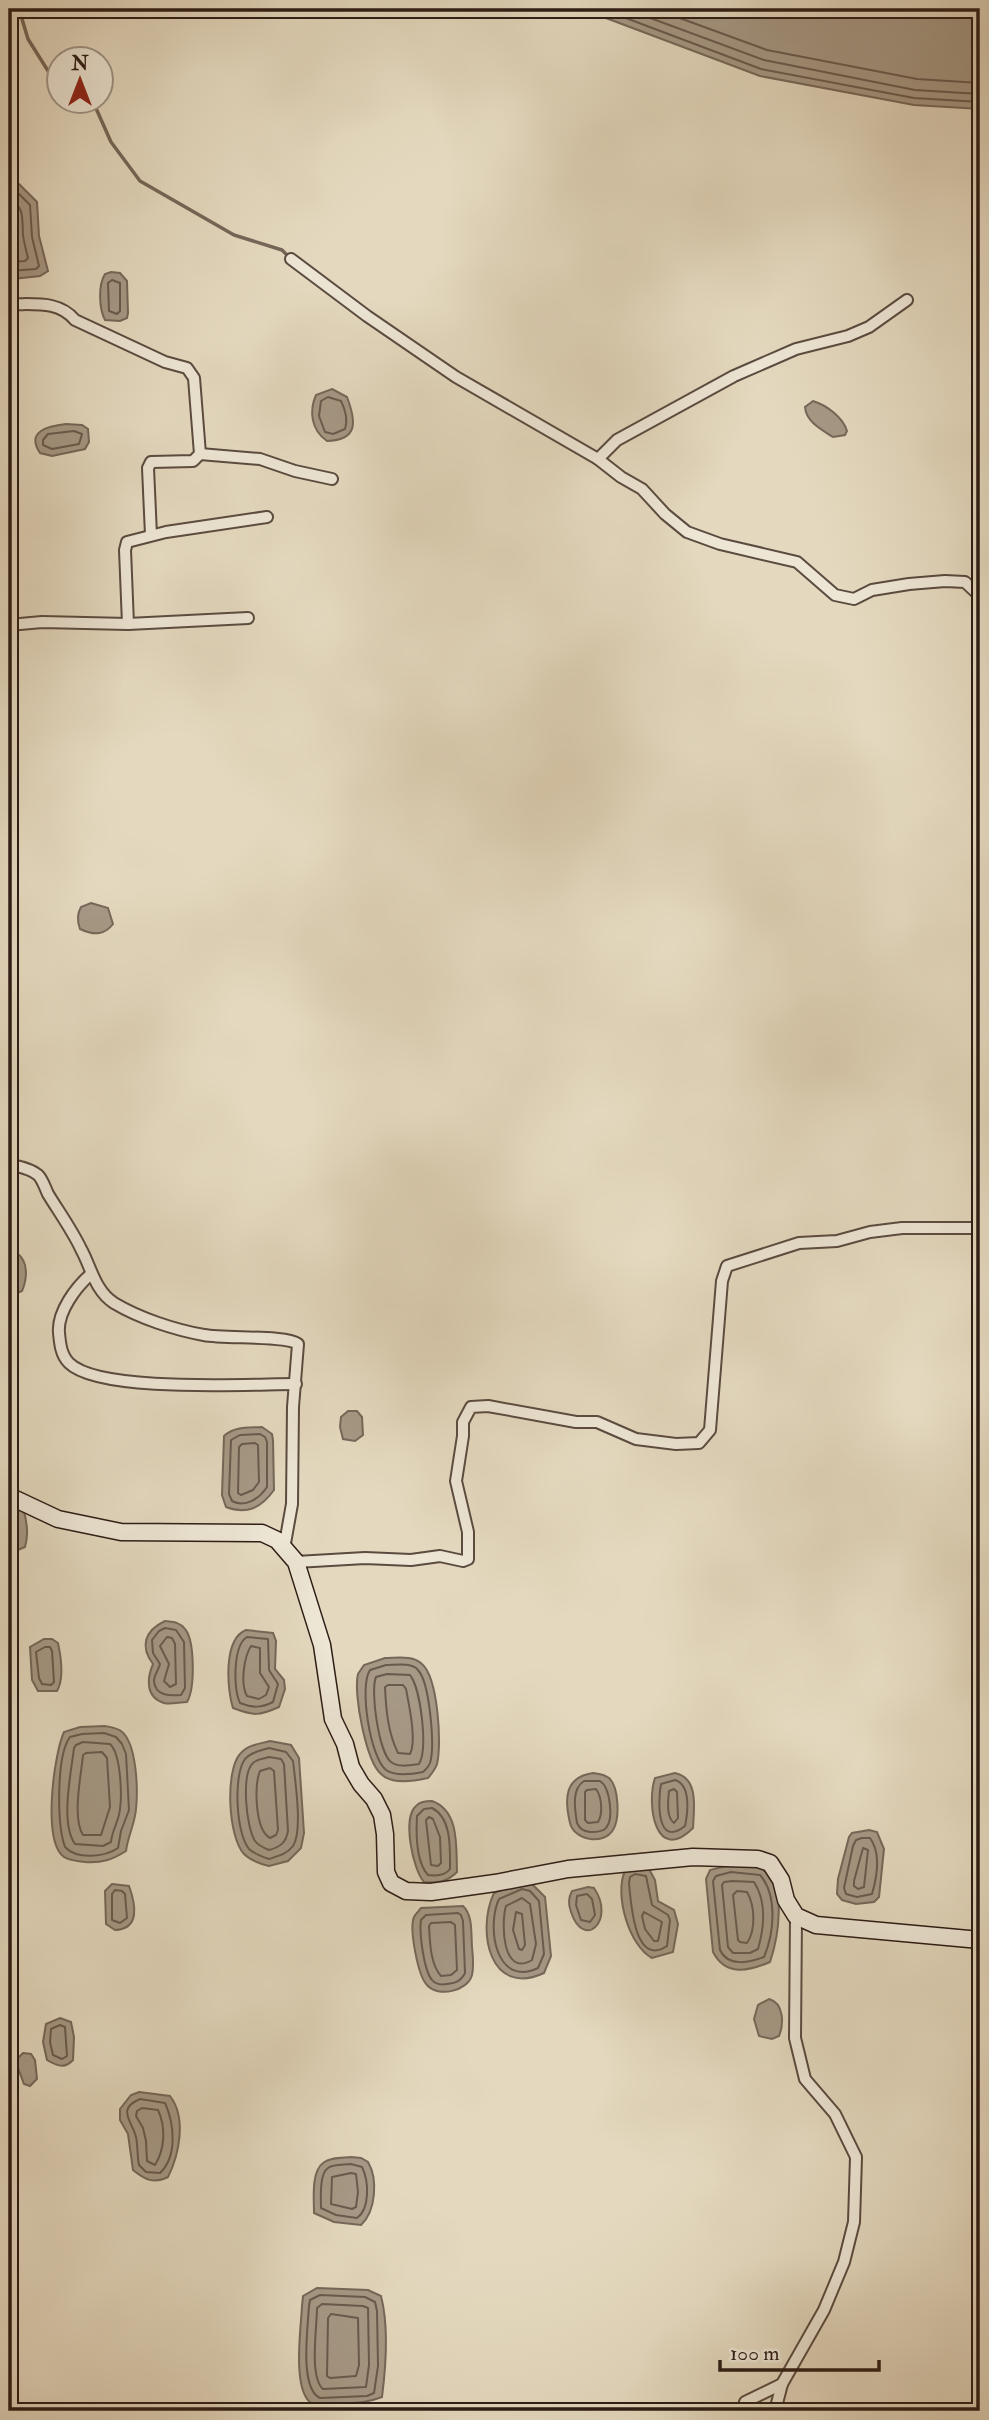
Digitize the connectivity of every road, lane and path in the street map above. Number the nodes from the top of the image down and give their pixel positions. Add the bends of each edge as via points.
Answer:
1 (291, 259) dead end
2 (907, 300) dead end
3 (9, 304) edge
4 (200, 454) junction
5 (598, 459) junction
6 (332, 479) dead end
7 (267, 517) dead end
8 (151, 535) junction
9 (980, 596) edge
10 (248, 618) dead end
11 (128, 624) junction
12 (9, 625) edge
13 (9, 1164) edge
14 (980, 1228) edge
15 (91, 1274) junction
16 (296, 1384) junction
17 (9, 1496) edge
18 (284, 1549) junction
19 (296, 1562) junction
20 (796, 1916) junction
21 (980, 1940) edge
22 (782, 2384) junction
23 (743, 2411) edge
24 (775, 2411) edge

1 - 5 street via 456,377
2 - 5 street via 869,327 796,349 734,376 617,440
3 - 4 street via 66,309 75,320 187,368 194,378
4 - 6 street via 260,459
4 - 8 street via 192,461 151,462
5 - 9 street via 642,489 687,532 797,562 835,595 854,599 872,590 945,581 965,582
7 - 8 street
8 - 11 street via 127,542
10 - 11 street
11 - 12 street
13 - 15 street via 39,1176
14 - 19 street via 870,1232 837,1241 799,1243 727,1266 710,1430 699,1443 636,1439 597,1422 471,1407 463,1422 456,1481 468,1532 468,1559
15 - 16 street via 112,1302 141,1319 202,1335 293,1340 299,1344
15 - 16 street via 81,1282 58,1327 61,1350 70,1364 111,1380 150,1384
16 - 18 street via 292,1504
17 - 18 street via 58,1519 121,1532 262,1533
18 - 19 street
19 - 20 street via 322,1645 333,1719 351,1767 382,1815 391,1884 406,1891 431,1892 568,1869 694,1857 758,1859 770,1863
20 - 21 street via 816,1925
20 - 22 street via 795,2038 806,2079 835,2114 856,2157 854,2222 844,2262 824,2310
22 - 23 street via 745,2402
22 - 24 street

